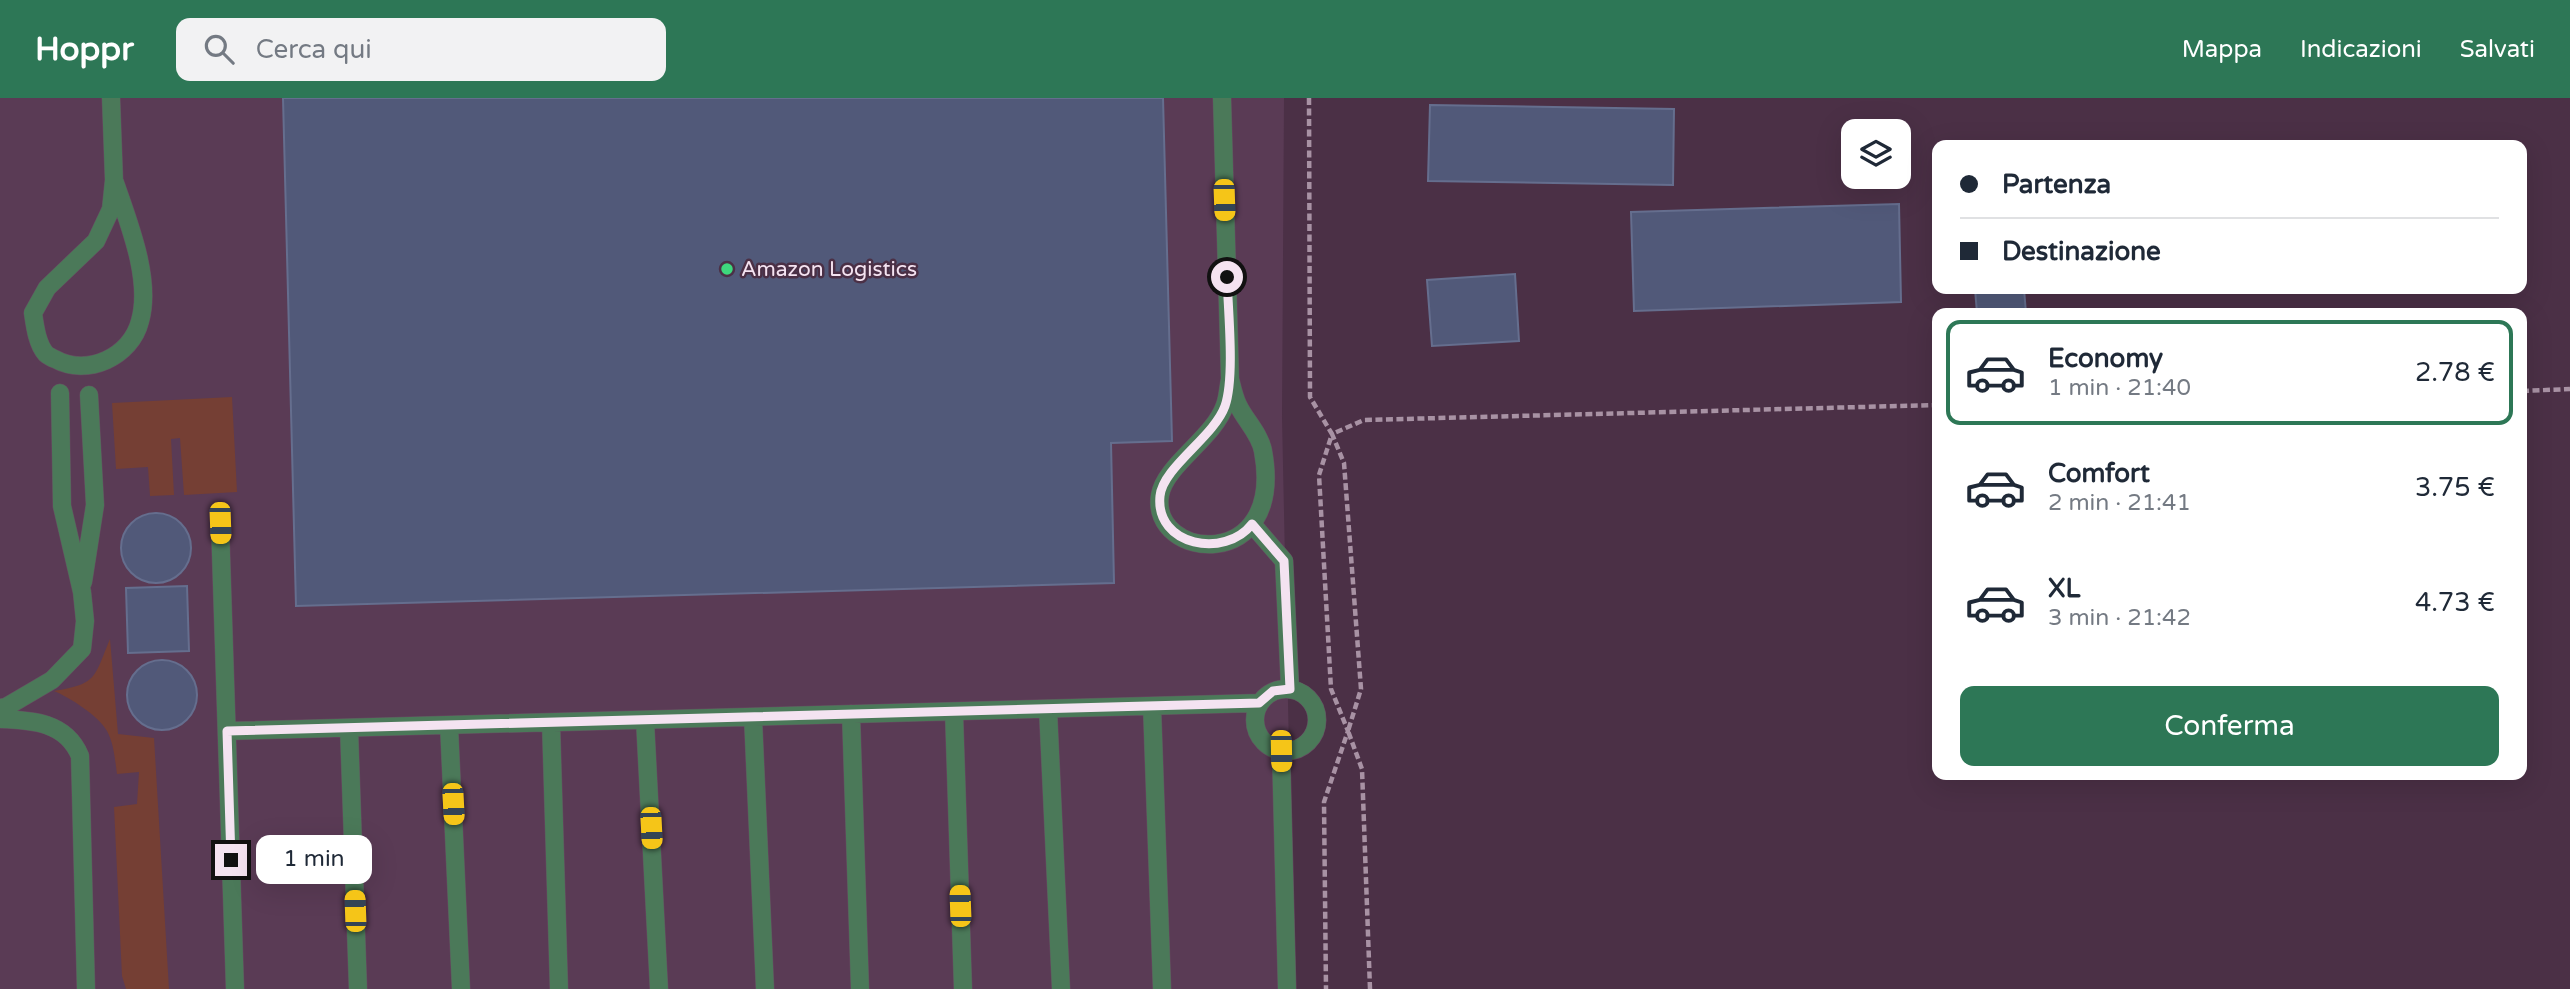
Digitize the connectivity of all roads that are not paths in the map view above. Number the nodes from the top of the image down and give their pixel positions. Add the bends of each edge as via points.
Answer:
1 (111, 98) edge
2 (1222, 98) edge
3 (114, 180) junction
4 (1230, 379) junction
5 (60, 393) dead end
6 (89, 395) dead end
7 (220, 523) dead end
8 (1252, 524) junction
9 (82, 592) junction
10 (1290, 689) junction
11 (1259, 703) junction
12 (1152, 706) junction
13 (0, 708) edge
14 (1048, 709) junction
15 (954, 712) junction
16 (851, 714) junction
17 (753, 717) junction
18 (0, 719) edge
19 (645, 720) junction
20 (551, 723) junction
21 (449, 725) junction
22 (349, 728) junction
23 (227, 731) junction
24 (1281, 751) junction
25 (86, 989) edge
26 (235, 989) edge
27 (358, 989) edge
28 (461, 989) edge
29 (559, 989) edge
30 (659, 989) edge
31 (765, 989) edge
32 (860, 989) edge
33 (963, 989) edge
34 (1061, 989) edge
35 (1162, 989) edge
36 (1287, 989) edge

1 - 3 lane
2 - 4 lane
3 - 3 lane via 111,209 96,241 47,288 33,313 46,355 82,368 110,359 128,344 140,323 143,301 135,240
4 - 8 lane via 1238,405 1262,448 1265,499
4 - 8 lane via 1225,406 1214,424 1169,475 1160,492 1159,513 1168,527 1192,543 1222,544
5 - 9 lane via 62,506
6 - 9 lane via 95,505
7 - 23 lane
8 - 10 lane via 1284,561
9 - 13 lane via 82,649 52,680
10 - 11 lane via 1273,691
10 - 24 lane via 1300,691 1314,705 1318,724 1301,748
11 - 12 lane
11 - 24 lane via 1256,729 1265,744
12 - 14 lane
12 - 35 lane
14 - 15 lane
14 - 34 lane
15 - 16 lane
15 - 33 lane
16 - 17 lane
16 - 32 lane
17 - 19 lane
17 - 31 lane
18 - 25 lane via 33,720 54,727 68,736 80,756
19 - 20 lane
19 - 30 lane
20 - 21 lane
20 - 29 lane
21 - 22 lane
21 - 28 lane
22 - 23 lane
22 - 27 lane
23 - 26 lane
24 - 36 lane

